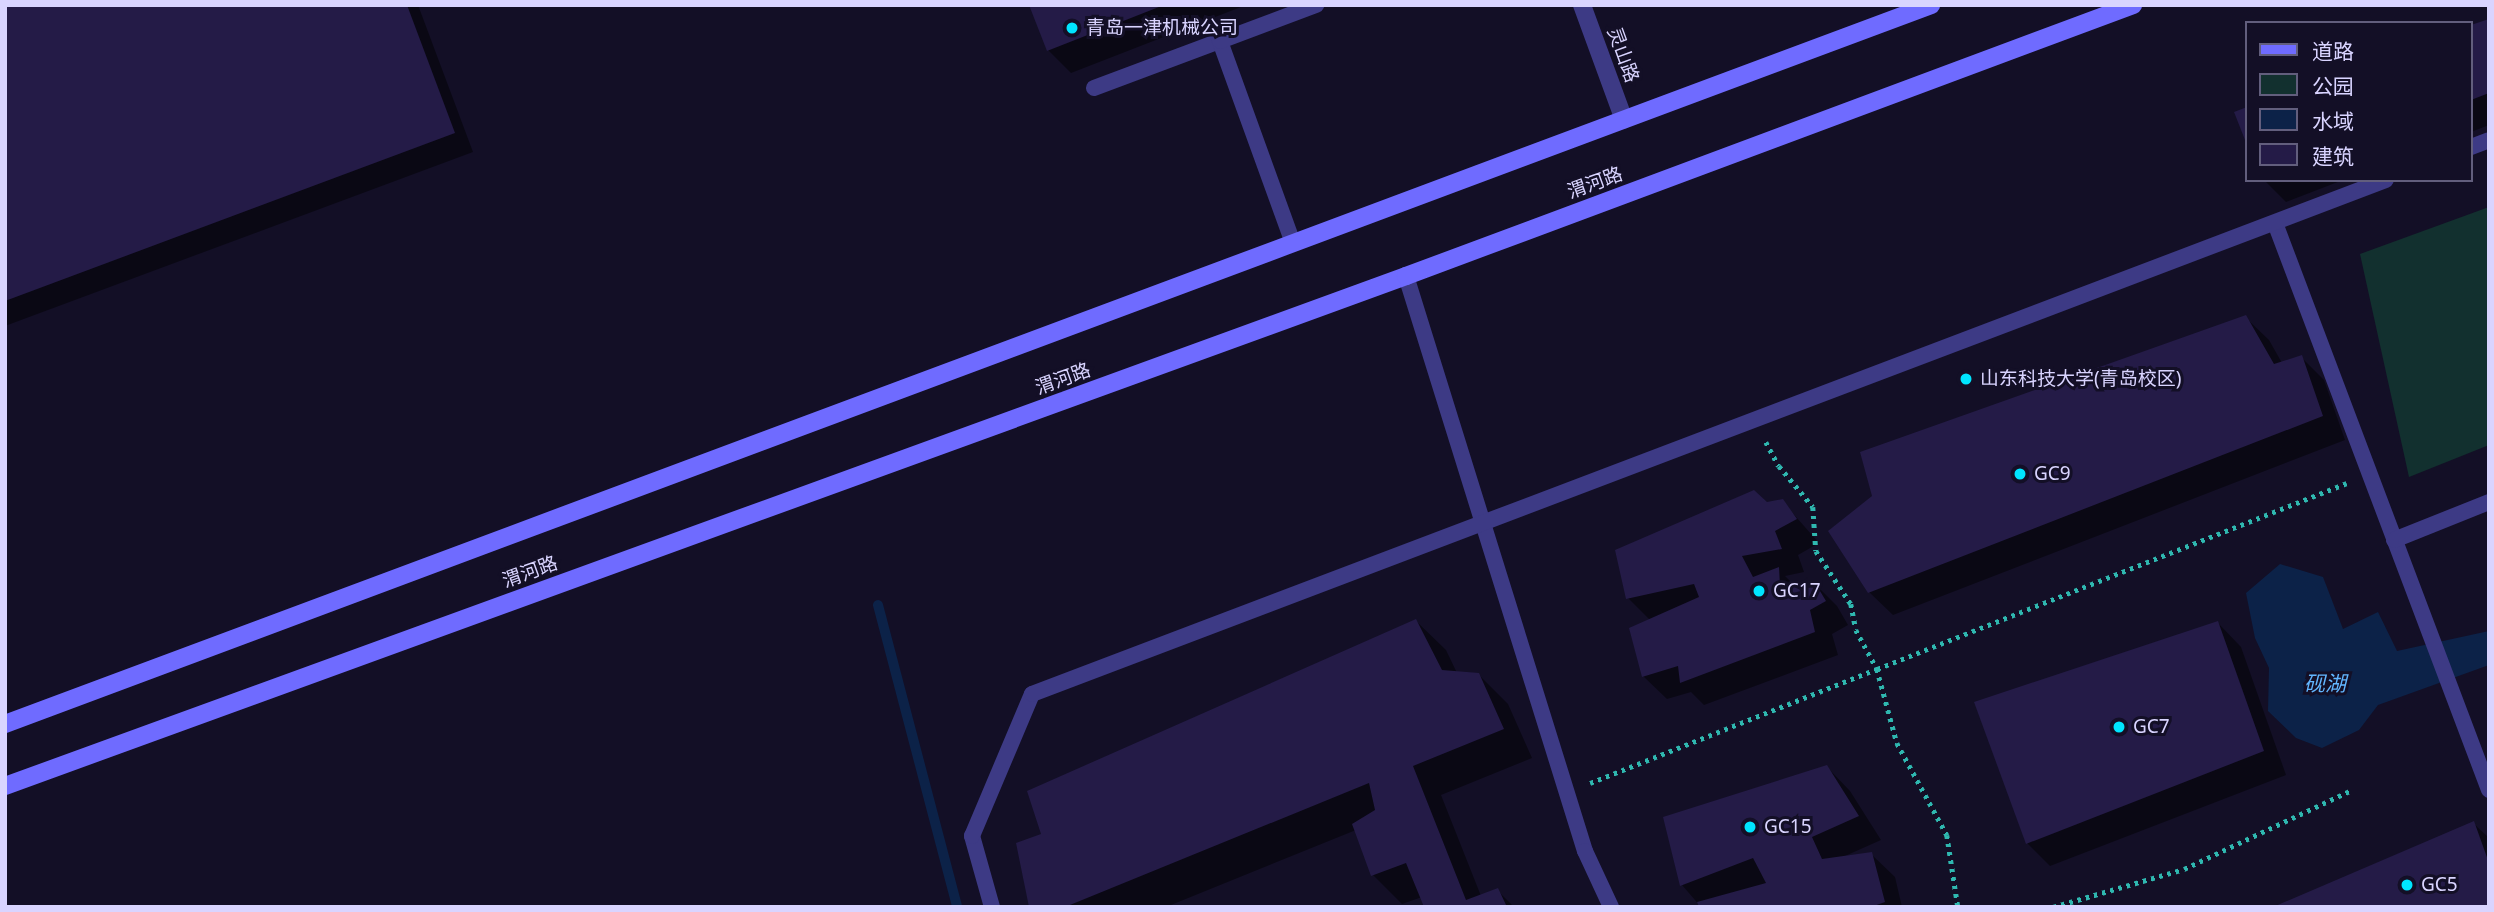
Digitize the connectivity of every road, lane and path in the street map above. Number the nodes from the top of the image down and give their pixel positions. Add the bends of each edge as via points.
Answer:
1 (1316, 5) edge
2 (1582, 5) edge
3 (1931, 5) edge
4 (2133, 5) edge
5 (1220, 41) junction
6 (1094, 88) dead end
7 (1624, 120) junction
8 (2381, 182) edge
9 (2275, 223) junction
10 (1293, 243) junction
11 (1406, 276) junction
12 (1755, 419) junction
13 (2369, 474) junction
14 (2489, 502) edge
15 (1484, 521) junction
16 (2394, 540) junction
17 (1877, 669) junction
18 (5, 724) edge
19 (5, 786) edge
20 (2489, 790) edge
21 (2350, 791) dead end
22 (1567, 792) junction
23 (992, 907) edge
24 (1611, 907) edge
25 (1958, 907) edge
26 (2053, 907) edge

1 - 5 lane
2 - 7 street, 灵山路
3 - 7 main road
4 - 11 main road, 渭河路
5 - 6 lane
5 - 10 lane
7 - 10 main road
8 - 9 lane
9 - 12 lane
9 - 13 lane
10 - 18 main road
11 - 15 lane
11 - 19 main road, 渭河路
12 - 15 lane
12 - 17 path via 1779,466 1813,508 1816,551 1851,604 1856,630
13 - 16 lane
13 - 17 path
14 - 16 lane
15 - 22 lane
15 - 23 lane via 1032,694 972,836
16 - 20 lane
17 - 22 path
17 - 25 path via 1897,743 1947,835
21 - 26 path via 2184,869
22 - 24 lane via 1585,851

